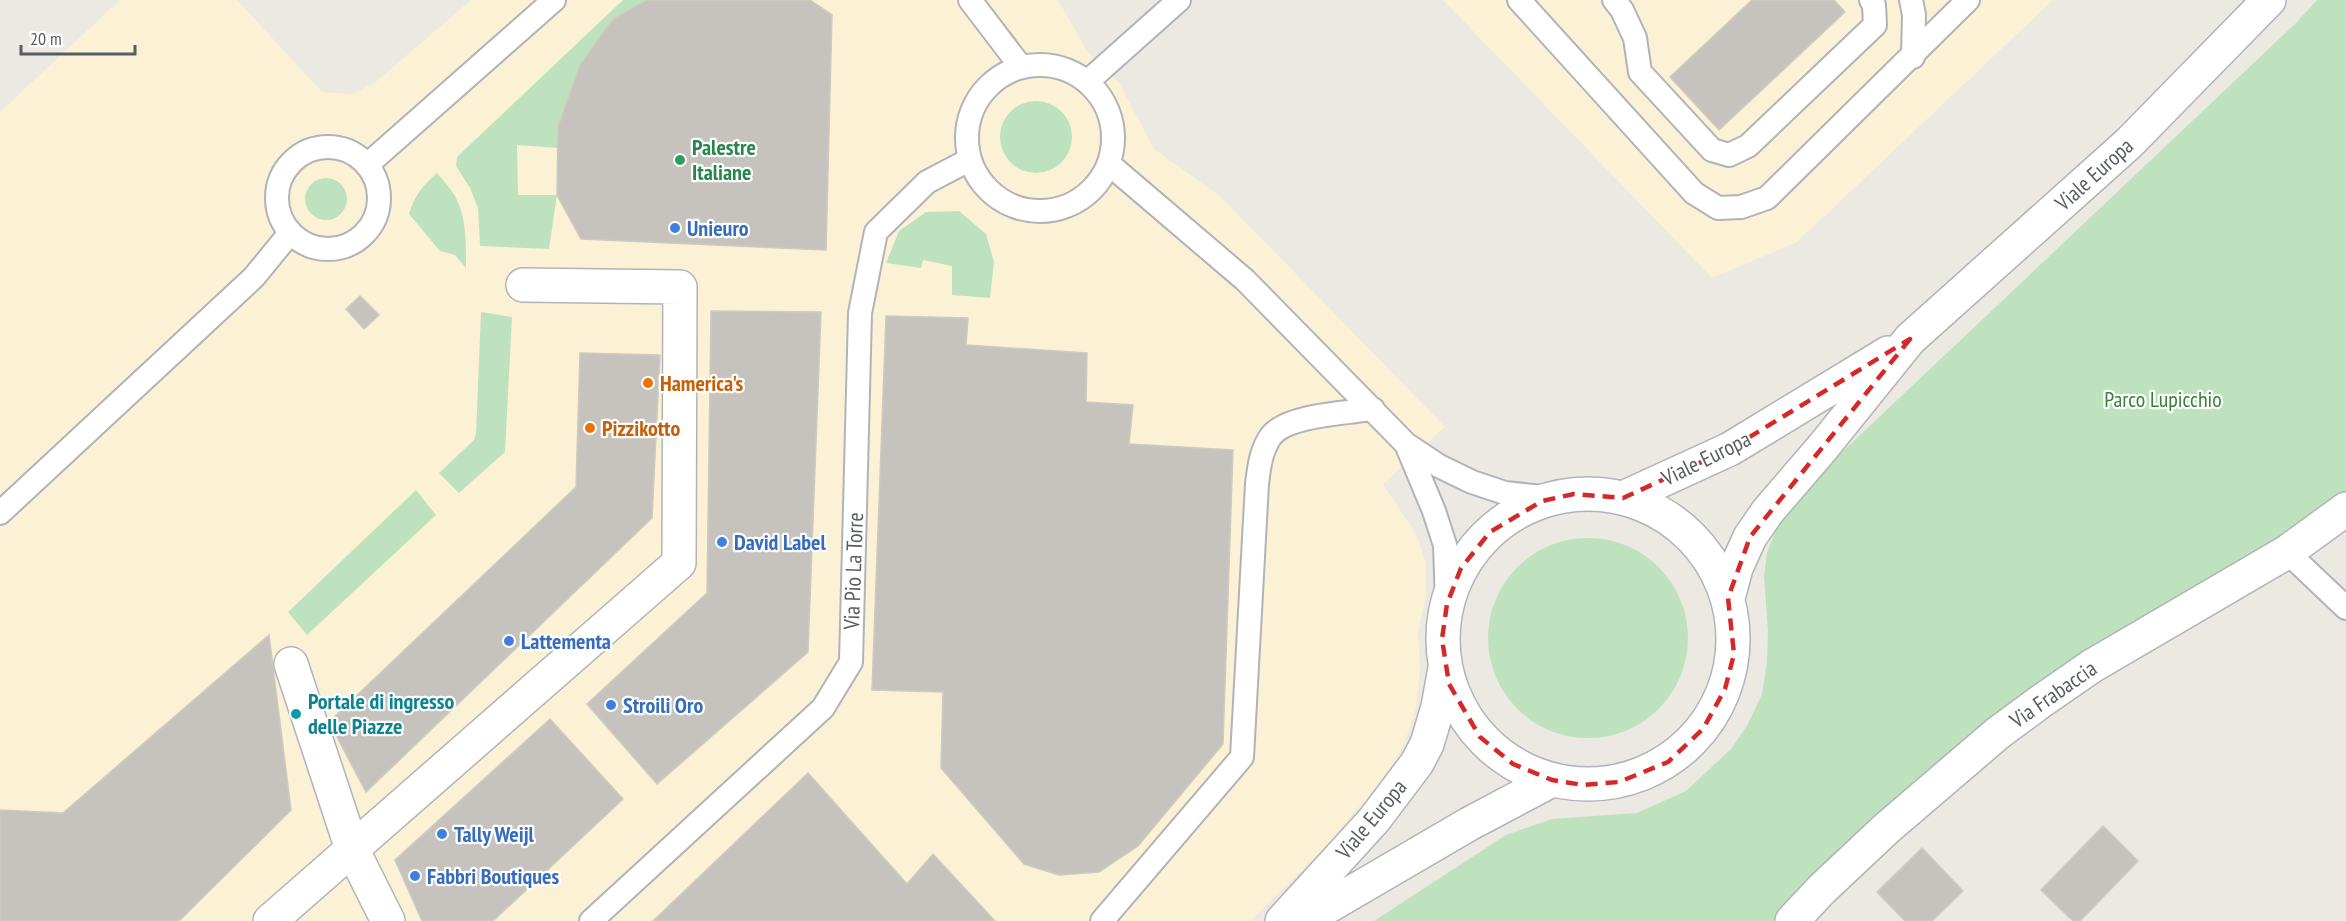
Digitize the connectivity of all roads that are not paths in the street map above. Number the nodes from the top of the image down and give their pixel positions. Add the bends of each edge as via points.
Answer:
1 (554, 0) edge
2 (970, 0) edge
3 (1179, 0) edge
4 (1519, 0) edge
5 (1614, 0) edge
6 (1871, 0) edge
7 (1911, 0) edge
8 (1968, 0) edge
9 (2269, 0) edge
10 (1913, 57) junction
11 (1021, 67) junction
12 (1087, 82) junction
13 (969, 160) junction
14 (1109, 164) junction
15 (367, 165) junction
16 (290, 233) junction
17 (523, 285) dead end
18 (1910, 339) junction
19 (1373, 409) junction
20 (1406, 444) junction
21 (1553, 498) junction
22 (1623, 498) junction
23 (2346, 509) edge
24 (0, 513) edge
25 (2287, 552) junction
26 (1728, 598) junction
27 (1447, 604) junction
28 (2346, 608) edge
29 (291, 664) dead end
30 (1445, 668) junction
31 (1552, 780) junction
32 (352, 849) junction
33 (270, 921) edge
34 (388, 921) edge
35 (591, 921) edge
36 (1102, 921) edge
37 (1282, 921) edge
38 (1303, 921) edge
39 (1792, 921) edge

1 - 15 lane
2 - 11 lane
3 - 12 lane
4 - 10 lane via 1694,193 1718,208 1741,207 1767,198
5 - 6 lane via 1635,38 1640,72 1712,150 1729,155 1748,147 1875,25
7 - 10 lane
8 - 10 lane
9 - 18 street, Viale Europa via 2129,143
11 - 12 lane via 1044,65 1066,70
11 - 13 lane via 982,92 970,113 966,137
12 - 14 lane via 1102,98 1111,119 1114,142
13 - 14 lane via 980,182 999,199 1021,210 1043,212 1064,208 1083,198
13 - 35 lane, Via Pio La Torre via 927,182 876,232 860,313 851,662 823,708
14 - 19 lane via 1245,280
15 - 16 lane via 376,179 379,197 372,222 356,241 343,247 314,248
15 - 16 lane via 356,155 329,146 314,148 289,164 281,176 277,206
16 - 24 lane via 254,277
17 - 32 street via 680,287 679,563
18 - 22 street, Viale Europa via 1730,449
18 - 26 street, Viale Europa via 1768,511 1750,537
19 - 20 lane
19 - 36 lane via 1288,423 1272,435 1260,459 1257,484 1242,757
20 - 21 lane via 1472,482 1505,493
20 - 27 lane via 1445,545
21 - 22 street via 1589,494
21 - 27 street via 1515,513 1490,532 1461,568
22 - 26 street via 1655,510 1675,523 1710,559
23 - 25 street, Via Frabaccia
25 - 28 lane
25 - 39 street, Via Frabaccia via 2092,666 1998,733 1887,828
26 - 31 street via 1734,654 1725,689 1703,729 1668,762 1619,782 1583,784
27 - 30 street via 1442,639
29 - 32 street
30 - 31 street via 1462,712 1480,737 1513,764
30 - 37 street, Viale Europa via 1438,707 1417,763 1374,820
31 - 38 street, Viale Europa
32 - 33 street
32 - 34 street

